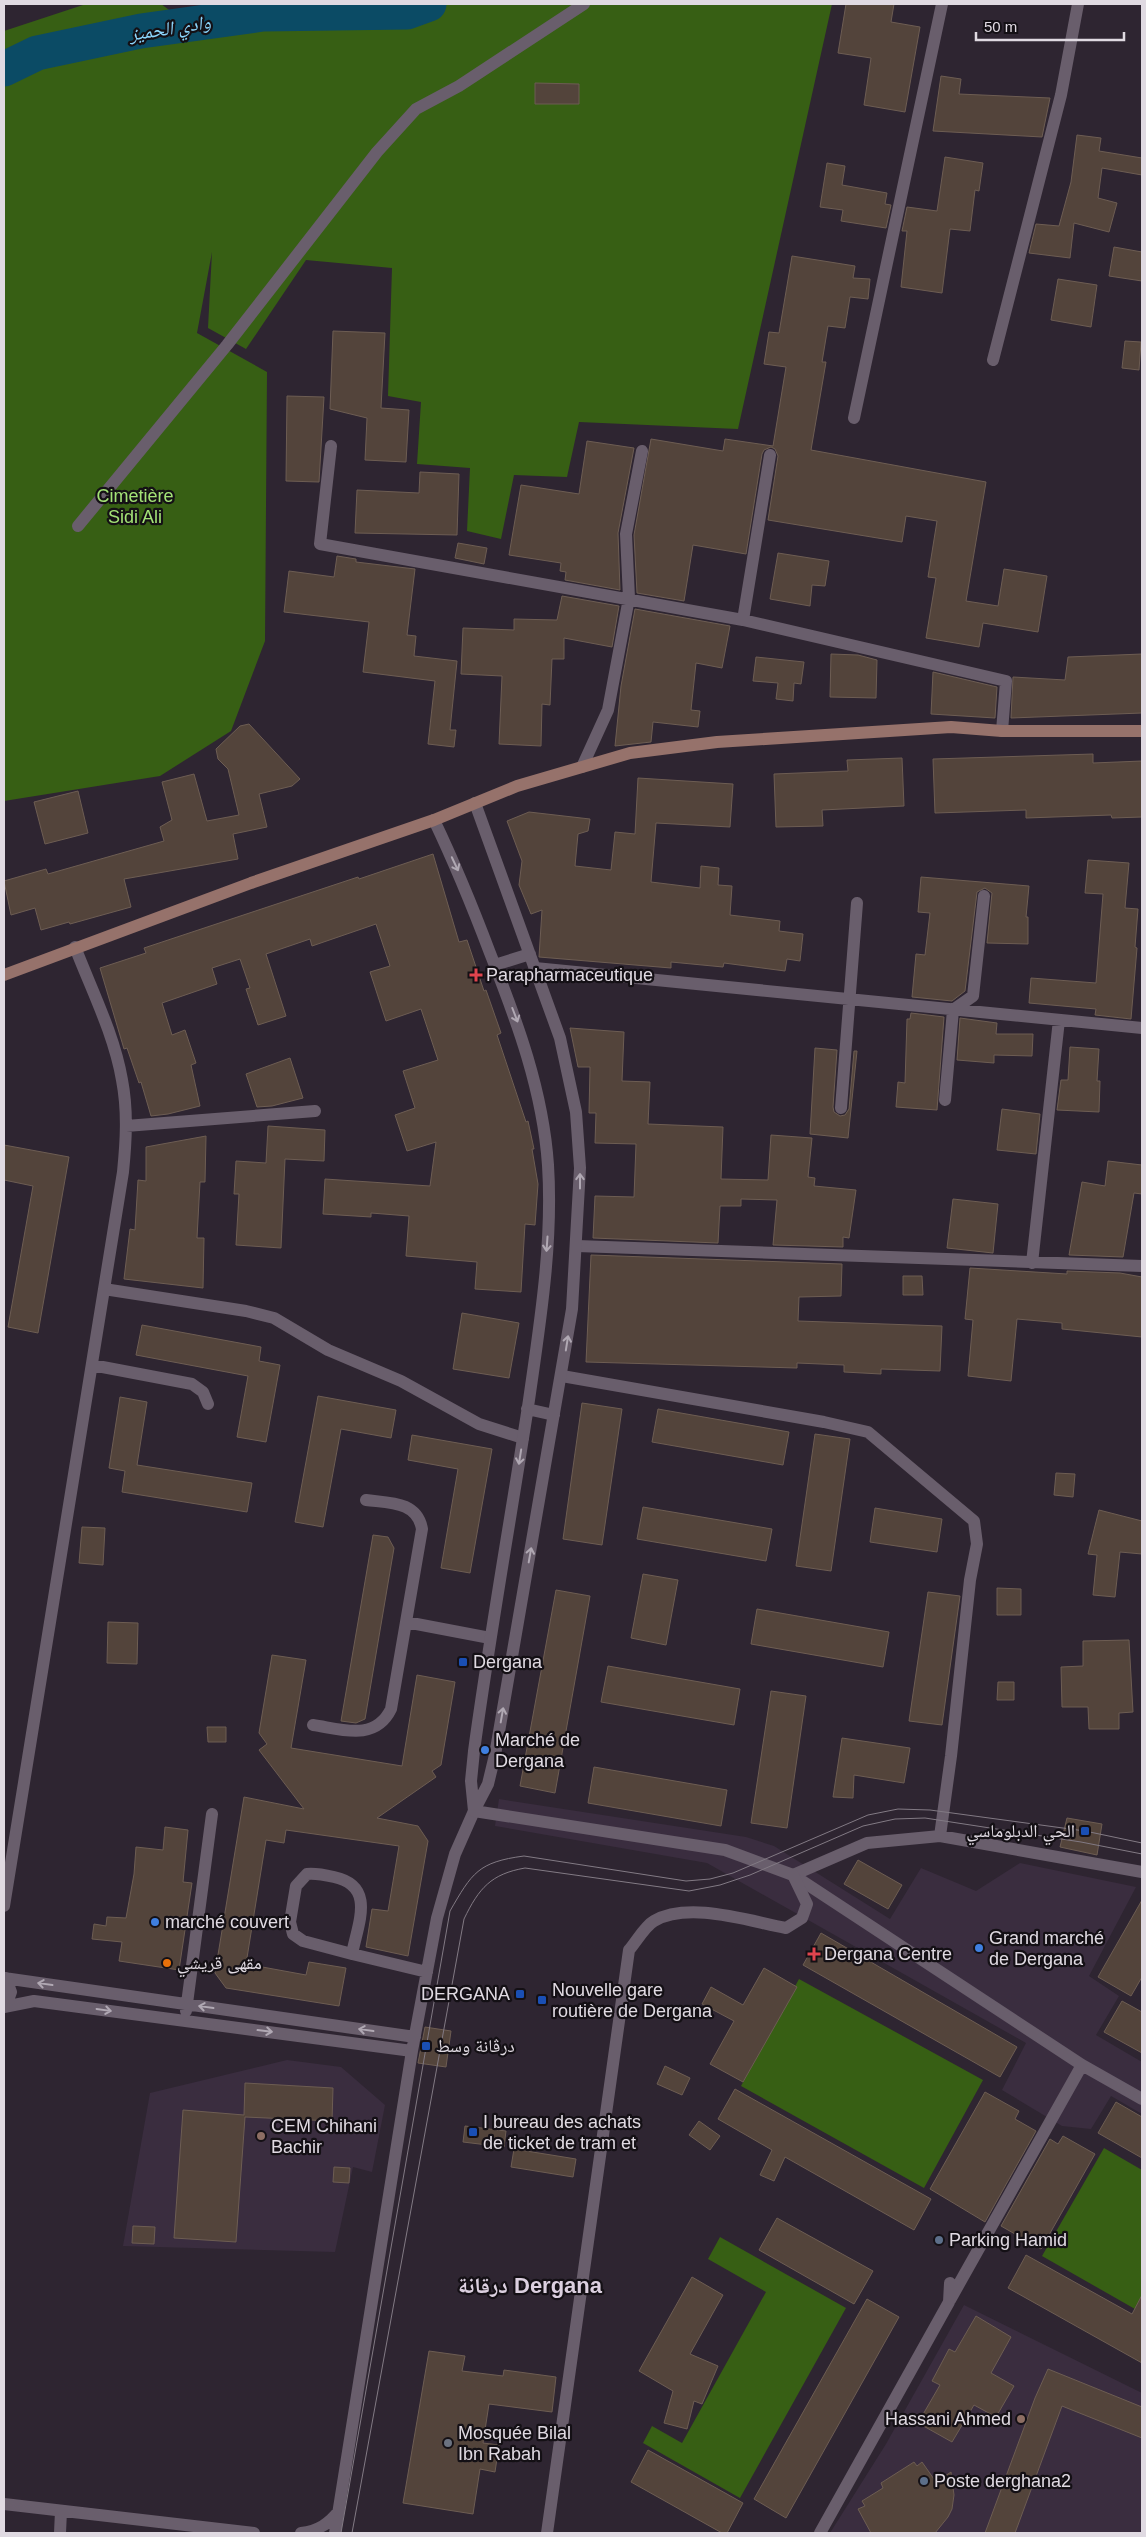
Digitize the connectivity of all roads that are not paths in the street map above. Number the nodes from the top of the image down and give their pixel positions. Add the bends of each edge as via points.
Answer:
1 (584, 4) edge
2 (942, 4) edge
3 (1078, 4) edge
4 (993, 360) dead end
5 (854, 418) dead end
6 (331, 446) dead end
7 (642, 451) dead end
8 (770, 455) dead end
9 (78, 526) dead end
10 (630, 598) junction
11 (743, 620) junction
12 (1002, 731) junction
13 (1142, 731) edge
14 (582, 767) junction
15 (475, 803) junction
16 (434, 820) junction
17 (984, 896) dead end
18 (857, 904) dead end
19 (75, 947) junction
20 (530, 954) junction
21 (495, 965) junction
22 (535, 968) junction
23 (4, 975) edge
24 (848, 999) junction
25 (953, 1010) junction
26 (1058, 1020) junction
27 (1142, 1028) edge
28 (945, 1100) dead end
29 (841, 1108) dead end
30 (315, 1111) dead end
31 (126, 1126) junction
32 (577, 1246) junction
33 (1032, 1263) junction
34 (1142, 1266) edge
35 (104, 1290) junction
36 (92, 1365) junction
37 (562, 1376) junction
38 (208, 1404) dead end
39 (527, 1409) junction
40 (554, 1415) junction
41 (523, 1438) junction
42 (366, 1500) dead end
43 (406, 1622) junction
44 (490, 1638) junction
45 (312, 1725) dead end
46 (474, 1811) junction
47 (212, 1814) dead end
48 (940, 1836) junction
49 (1142, 1872) edge
50 (793, 1875) junction
51 (4, 1906) edge
52 (352, 1954) junction
53 (427, 1972) junction
54 (5, 1978) edge
55 (187, 2004) junction
56 (5, 2007) edge
57 (184, 2021) junction
58 (415, 2037) junction
59 (412, 2051) junction
60 (1082, 2065) junction
61 (1142, 2099) edge
62 (950, 2283) dead end
63 (949, 2302) junction
64 (4, 2504) edge
65 (62, 2511) junction
66 (339, 2511) junction
67 (60, 2533) edge
68 (254, 2533) edge
69 (301, 2533) edge
70 (335, 2533) edge
71 (547, 2533) edge
72 (820, 2533) edge

1 - 9 street via 459,86 416,109 377,152 227,346
2 - 5 street
3 - 4 street via 1061,95
6 - 10 street via 320,544
7 - 10 street via 626,534
8 - 11 street
10 - 11 street
10 - 14 street via 608,710
11 - 12 street via 1006,681
12 - 13 main road
12 - 14 main road via 952,728 717,742 630,753
14 - 15 main road via 517,786
15 - 16 main road
15 - 20 street
16 - 19 main road
16 -> 21 street via 458,870
17 - 25 street via 973,996
18 - 24 street
19 - 23 main road
19 - 31 street via 116,1052 123,1082
20 - 21 street
20 - 22 street
21 -> 39 street via 518,1022 540,1113 548,1165 545,1274
22 - 24 street
32 -> 22 street via 580,1168 576,1112 560,1038
24 - 25 street
24 - 29 street
25 - 26 street
25 - 28 street
26 - 27 street
26 - 33 street
30 - 31 street
31 - 35 street via 123,1172
32 - 33 street
37 -> 32 street
33 - 34 street
35 - 36 street
35 - 41 street via 267,1316 328,1350 401,1381 473,1421
36 - 38 street via 192,1384 203,1392
36 - 51 street
37 - 40 street
37 - 48 street via 868,1432 974,1521 977,1544
39 - 40 street
39 - 41 street
46 -> 40 street via 488,1784 496,1755
41 -> 44 street
42 - 43 street via 404,1505 420,1521 421,1536
43 - 44 street
43 - 45 street via 391,1710 382,1723 360,1732
44 - 46 street via 472,1766
46 - 50 street via 724,1850
46 - 53 street via 448,1875
47 - 55 street
48 - 49 street
48 - 50 street via 867,1843
50 - 60 street
50 - 71 street via 807,1904 802,1918 786,1928 696,1912 676,1913 653,1922 630,1950
52 - 52 street via 302,1942 293,1934 290,1922 296,1886 302,1877 312,1873 341,1879 352,1883 359,1891 361,1902
52 - 53 street
53 - 58 street
55 -> 54 street
54 - 56 street via 11,1992
55 - 57 street
58 -> 55 street
56 -> 57 street via 34,2001
57 -> 59 street
58 - 59 street
59 - 66 street
60 - 61 street
60 - 63 street
62 - 63 street
63 - 72 street
64 - 65 street
65 - 67 street
65 - 68 street
66 - 69 street via 325,2525
66 - 70 street

